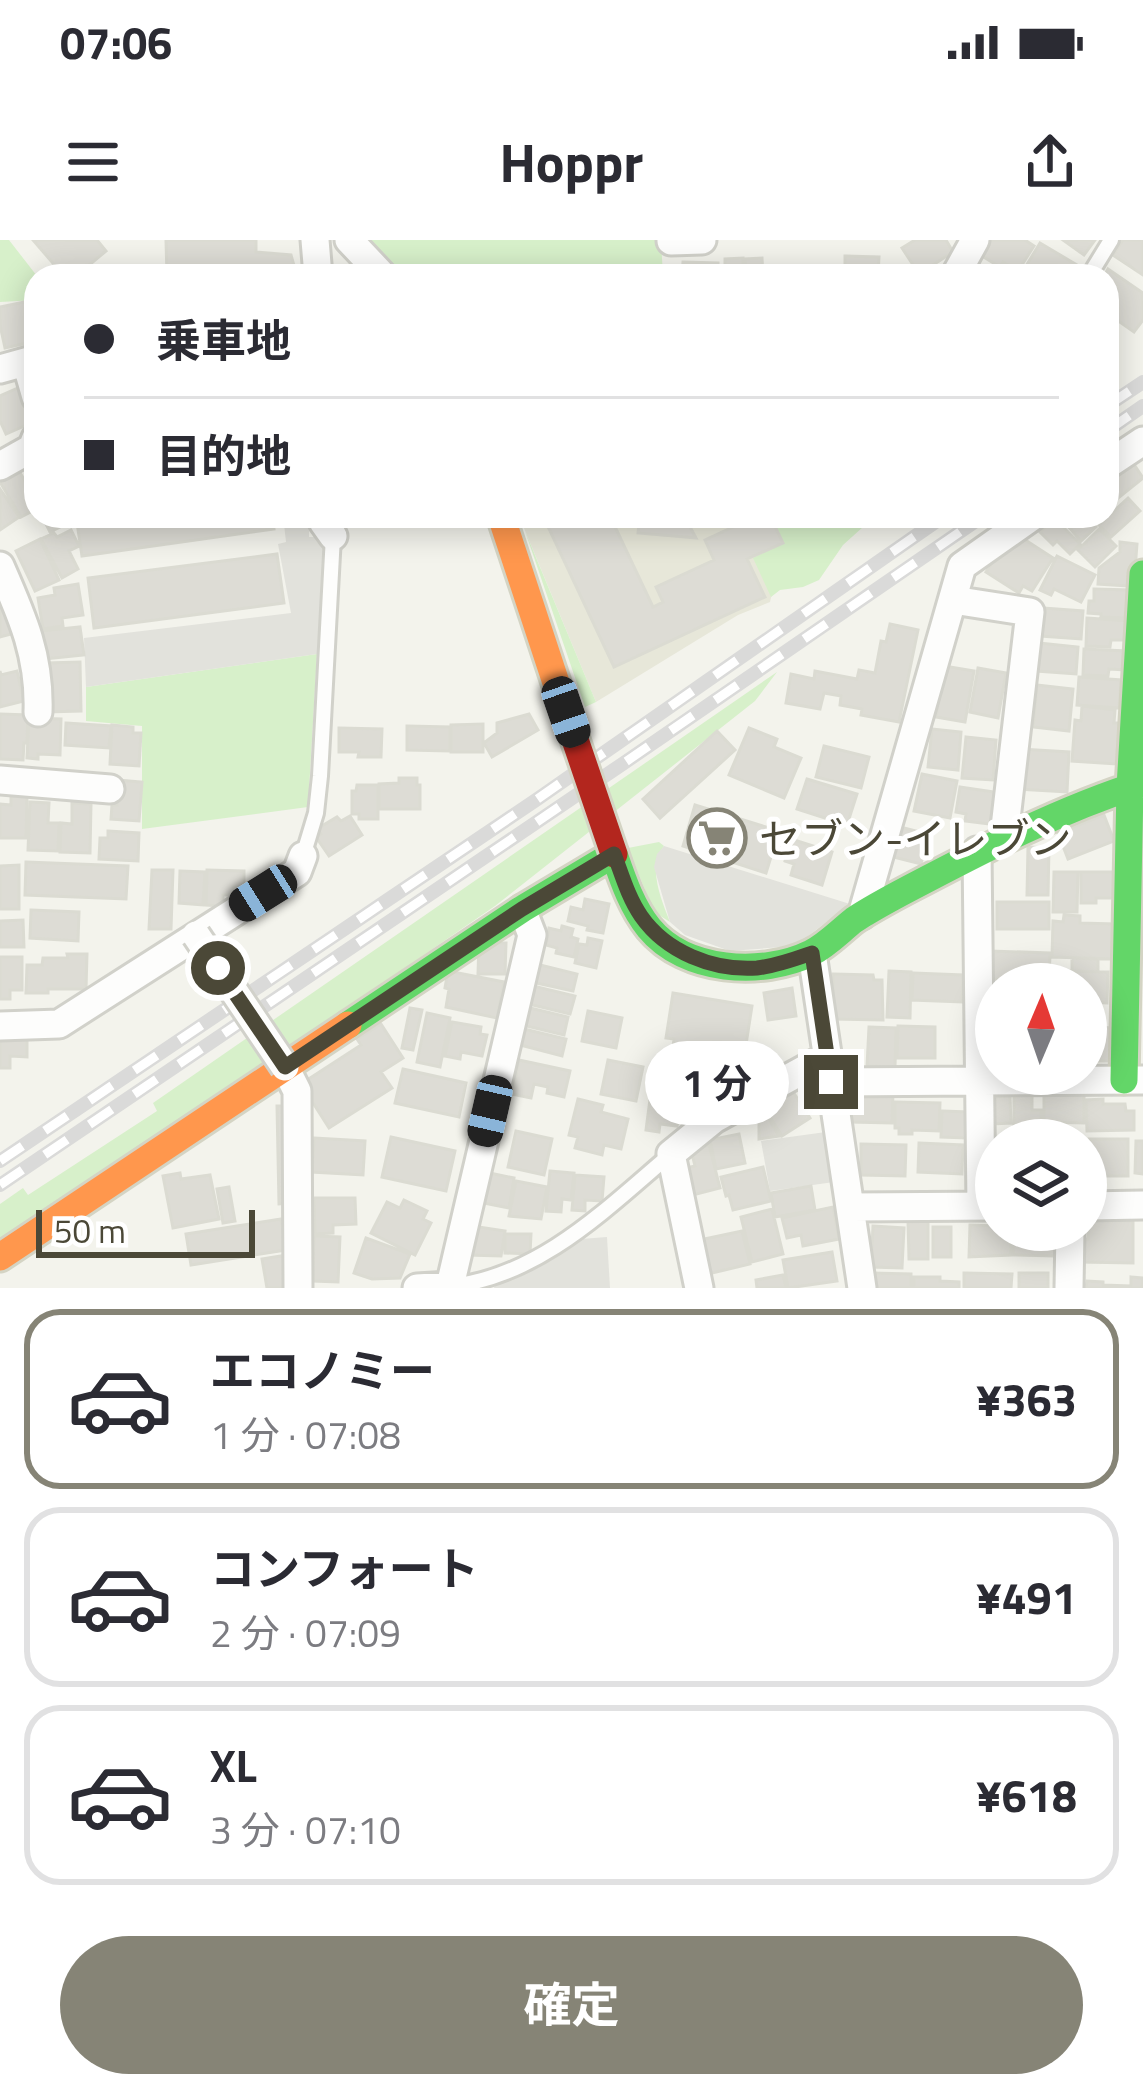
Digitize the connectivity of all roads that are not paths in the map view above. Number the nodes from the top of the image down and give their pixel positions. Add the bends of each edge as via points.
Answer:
1 (349, 240) edge
2 (702, 240) edge
3 (671, 241) edge
4 (372, 264) edge
5 (328, 528) edge
6 (505, 528) edge
7 (1016, 528) edge
8 (0, 566) edge
9 (1143, 574) edge
10 (952, 600) junction
11 (38, 712) dead end
12 (0, 780) edge
13 (1136, 785) edge
14 (110, 789) dead end
15 (1004, 836) junction
16 (977, 851) junction
17 (614, 854) junction
18 (303, 856) joint
19 (522, 909) junction
20 (862, 915) junction
21 (196, 935) junction
22 (812, 953) junction
23 (978, 963) edge
24 (0, 1026) edge
25 (285, 1067) junction
26 (829, 1070) junction
27 (1133, 1080) edge
28 (975, 1081) edge
29 (671, 1154) junction
30 (1143, 1205) edge
31 (975, 1206) edge
32 (1107, 1206) edge
33 (852, 1207) junction
34 (1070, 1251) edge
35 (0, 1257) edge
36 (450, 1286) edge
37 (480, 1286) edge
38 (298, 1288) edge
39 (417, 1288) edge
40 (699, 1288) edge
41 (862, 1288) edge
42 (1069, 1288) edge

1 - 4 street
2 - 3 street
5 - 18 lane via 320,776
6 - 17 street, bridge
7 - 10 street via 962,566
8 - 11 street via 30,636
9 - 13 street
10 - 15 street via 1030,612
10 - 20 street
12 - 14 street
13 - 15 street
13 - 27 street
15 - 16 street
16 - 20 street
16 - 23 street
17 - 19 street
17 - 22 street via 634,904 663,942 716,965 757,968
18 - 21 street via 296,872
19 - 25 street
19 - 36 street via 532,935
20 - 22 street
21 - 24 street via 59,1024
21 - 25 street, bridge
22 - 26 street
25 - 35 street
25 - 38 street via 297,1091
26 - 28 street
26 - 29 street via 714,1119
26 - 33 street
29 - 37 lane via 589,1223
29 - 40 street
30 - 32 street
31 - 33 street
33 - 41 street
34 - 42 street
36 - 37 lane
36 - 39 street

